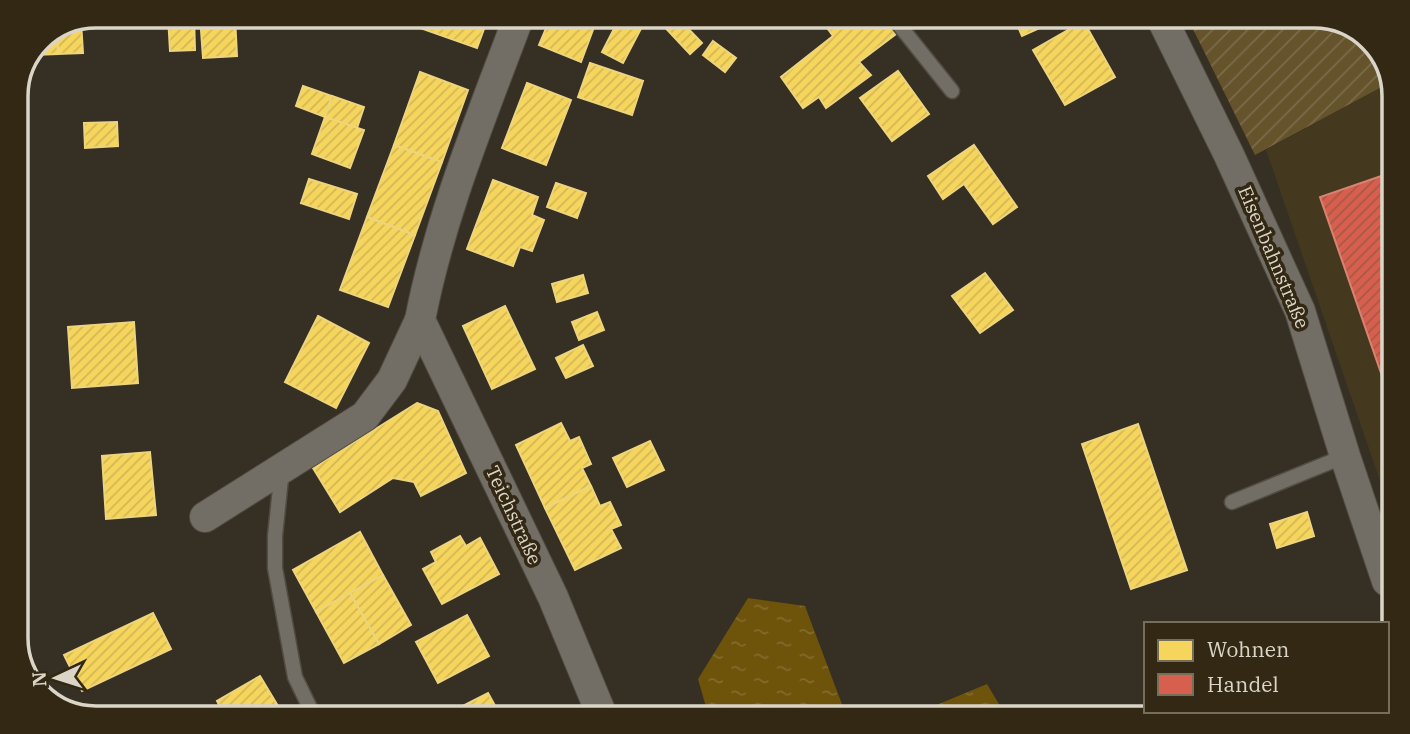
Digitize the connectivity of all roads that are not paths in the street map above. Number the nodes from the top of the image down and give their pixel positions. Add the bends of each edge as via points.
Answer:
1 (515, 28) edge
2 (902, 28) edge
3 (1166, 28) edge
4 (952, 92) dead end
5 (420, 320) junction
6 (1345, 456) junction
7 (282, 468) junction
8 (1232, 502) dead end
9 (205, 517) dead end
10 (1382, 566) edge
11 (309, 706) edge
12 (598, 706) edge

1 - 5 street via 454,191
2 - 4 lane
3 - 6 street, Eisenbahnstraße via 1300,311
5 - 7 street via 393,380 365,416
5 - 12 street, Teichstraße via 553,597
6 - 8 lane
6 - 10 street, Eisenbahnstraße
7 - 9 street
7 - 11 lane via 275,568 295,677

